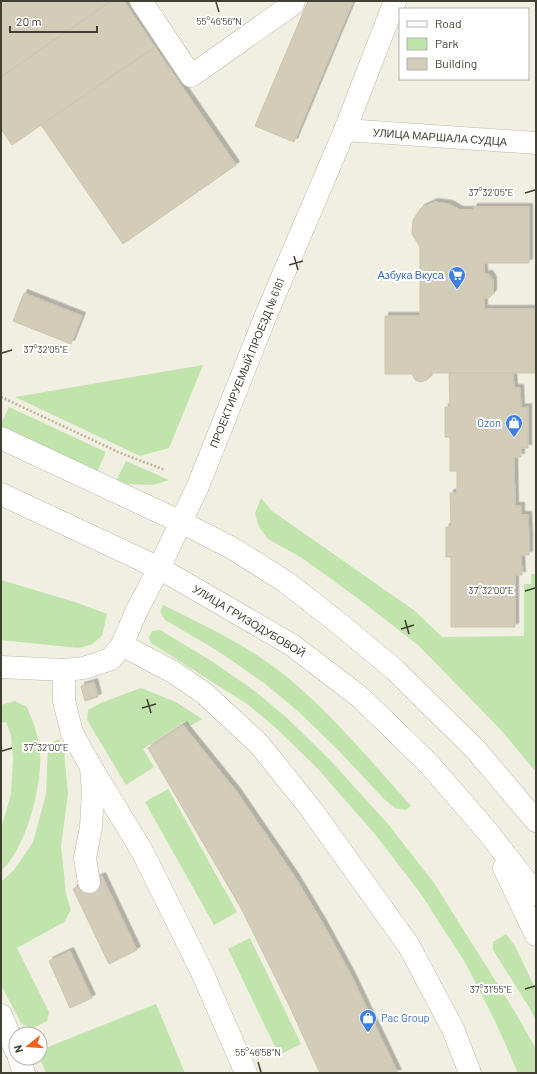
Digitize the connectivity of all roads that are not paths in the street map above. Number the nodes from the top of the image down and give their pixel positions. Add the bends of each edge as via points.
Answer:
1 (141, 1) edge
2 (294, 1) edge
3 (395, 1) edge
4 (344, 130) junction
5 (536, 144) edge
6 (1, 438) edge
7 (1, 494) edge
8 (181, 522) junction
9 (159, 568) junction
10 (122, 645) junction
11 (1, 667) edge
12 (64, 670) junction
13 (91, 767) junction
14 (536, 821) edge
15 (487, 831) junction
16 (89, 882) dead end
17 (536, 894) edge
18 (536, 935) edge
19 (1, 1015) edge
20 (8, 1032) edge
21 (246, 1073) edge
22 (470, 1073) edge

1 - 2 street via 191,76
3 - 4 street, ПРОЕКТИРУЕМЫЙ ПРОЕЗД № 6161
4 - 5 street, УЛИЦА МАРШАЛА СУДЦА
4 - 8 street, ПРОЕКТИРУЕМЫЙ ПРОЕЗД № 6161
6 - 8 street
7 - 9 street, УЛИЦА ГРИЗОДУБОВОЙ
8 - 9 street, ПРОЕКТИРУЕМЫЙ ПРОЕЗД № 6161
8 - 14 street via 232,548 286,582 341,624 395,670 476,750
9 - 10 street, ПРОЕКТИРУЕМЫЙ ПРОЕЗД № 6161
9 - 15 street, УЛИЦА ГРИЗОДУБОВОЙ via 292,645 360,697 430,764
10 - 12 street, ПРОЕКТИРУЕМЫЙ ПРОЕЗД № 6161 via 111,659 84,668
10 - 22 street via 173,672 204,693 259,744 311,809 409,946 453,1029
11 - 12 street, ПРОЕКТИРУЕМЫЙ ПРОЕЗД № 6161
12 - 13 street via 64,701 72,734
13 - 16 street via 94,793 85,858
13 - 21 street via 146,858 202,972
15 - 17 street, УЛИЦА ГРИЗОДУБОВОЙ
15 - 18 street
19 - 20 street

